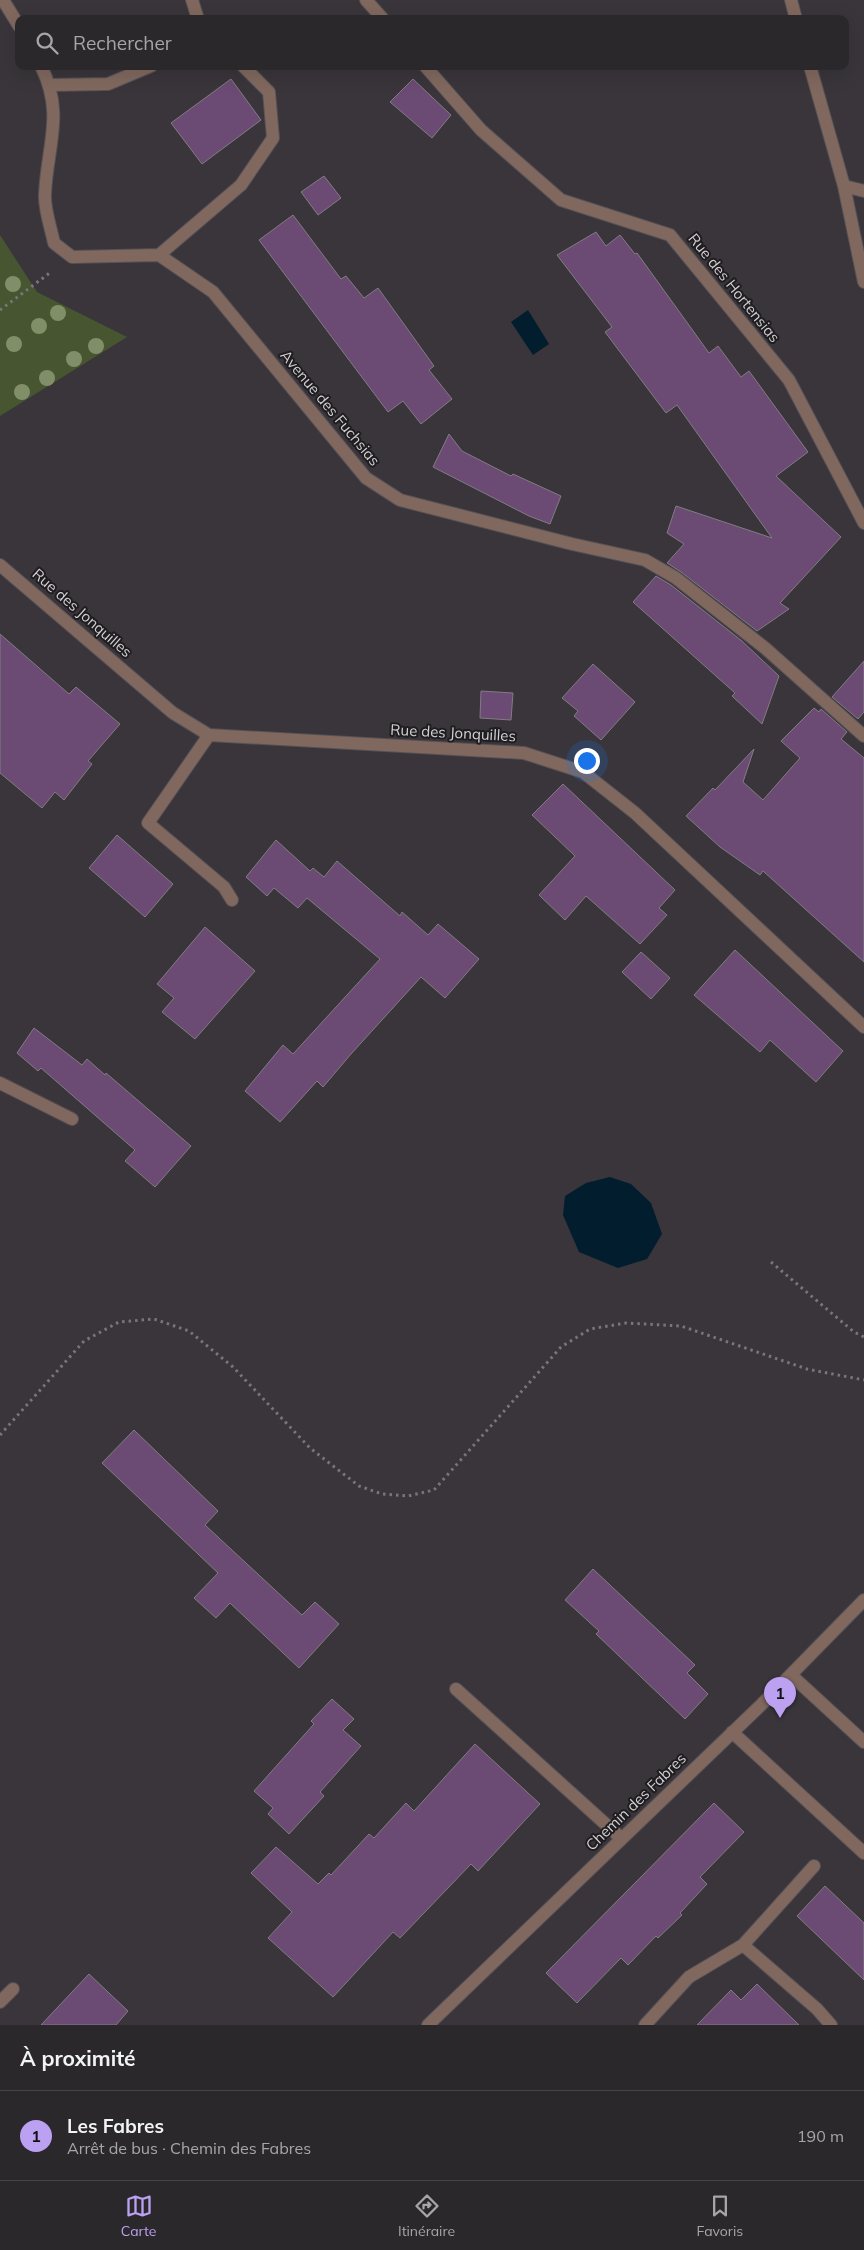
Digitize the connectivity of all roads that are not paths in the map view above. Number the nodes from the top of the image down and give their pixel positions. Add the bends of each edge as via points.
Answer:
1 (3, 0) edge
2 (192, 0) edge
3 (366, 0) edge
4 (791, 0) edge
5 (197, 15) edge
6 (379, 15) edge
7 (795, 15) edge
8 (15, 20) edge
9 (44, 70) edge
10 (141, 70) edge
11 (247, 70) edge
12 (428, 70) edge
13 (811, 70) edge
14 (50, 84) junction
15 (844, 186) junction
16 (864, 191) edge
17 (160, 255) junction
18 (864, 282) edge
19 (864, 523) edge
20 (0, 565) edge
21 (209, 735) junction
22 (864, 736) edge
23 (232, 900) dead end
24 (864, 1027) edge
25 (0, 1083) edge
26 (72, 1119) dead end
27 (864, 1600) edge
28 (791, 1675) junction
29 (456, 1689) dead end
30 (732, 1732) junction
31 (864, 1742) edge
32 (621, 1838) junction
33 (864, 1853) edge
34 (814, 1866) dead end
35 (743, 1945) junction
36 (13, 1989) dead end
37 (0, 2002) edge
38 (428, 2025) edge
39 (645, 2025) edge
40 (831, 2025) edge

1 - 8 street
2 - 5 street
3 - 6 street
4 - 7 street
9 - 14 street
10 - 14 street via 108,84
11 - 17 street via 269,92 273,138 241,185
12 - 19 street, Rue des Hortensias via 480,130 561,200 670,235 789,380
13 - 15 street
14 - 17 street via 54,131 44,195 54,243 72,257
15 - 16 street
15 - 18 street
17 - 22 street, Avenue des Fuchsias via 213,292 366,478 400,500 645,560 676,578 765,648
20 - 21 street, Rue des Jonquilles via 173,713
21 - 23 street via 148,823 224,887
21 - 24 street, Rue des Jonquilles via 524,753 583,772 636,814
25 - 26 street
27 - 28 street, Chemin des Fabres
28 - 30 street, Chemin des Fabres
28 - 31 street
29 - 32 street
30 - 32 street, Chemin des Fabres
30 - 33 street
32 - 38 street, Chemin des Fabres
34 - 35 street
35 - 39 street via 689,1977
35 - 40 street
36 - 37 street

